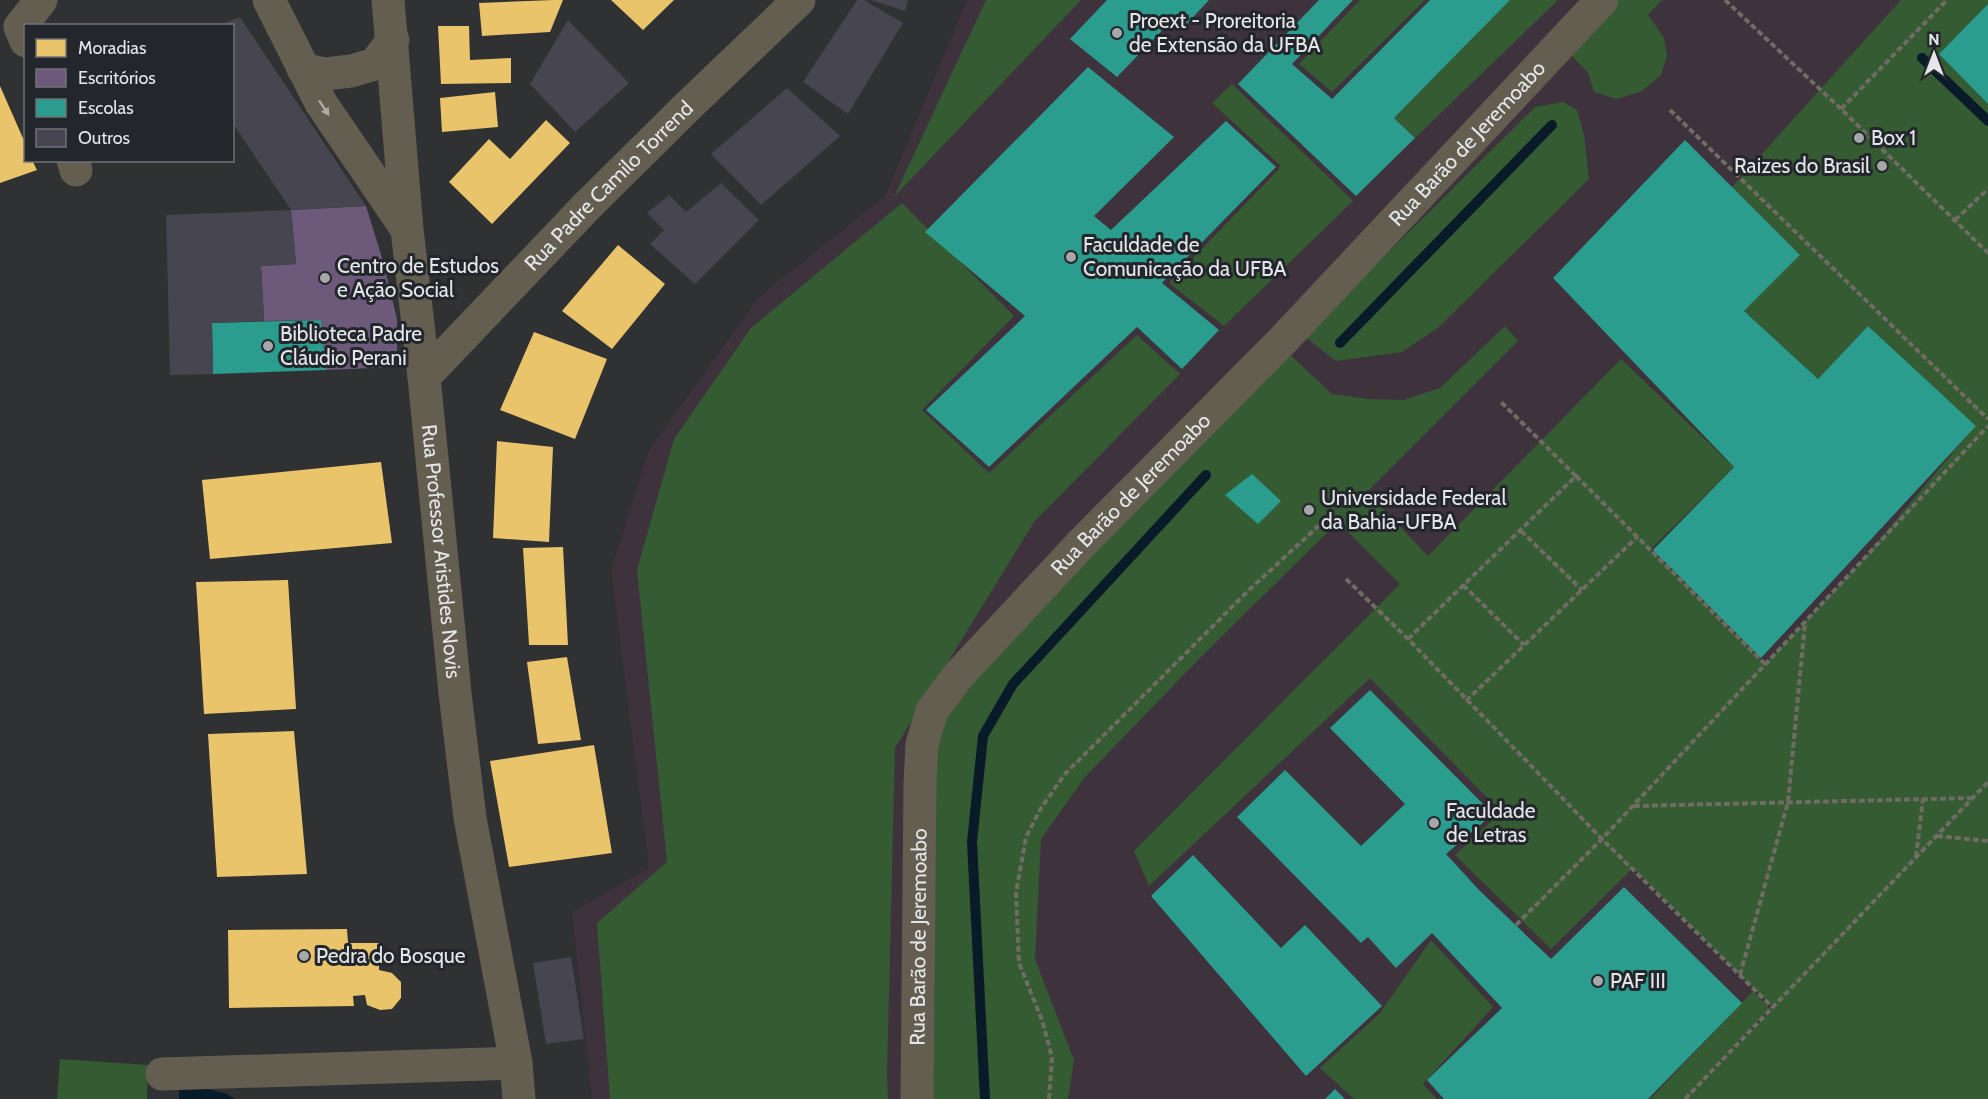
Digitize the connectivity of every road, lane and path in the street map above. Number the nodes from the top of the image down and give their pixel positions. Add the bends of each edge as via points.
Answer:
1 (41, 0) edge
2 (269, 0) edge
3 (388, 0) edge
4 (799, 0) edge
5 (1602, 0) edge
6 (1725, 0) edge
7 (1947, 0) edge
8 (24, 36) edge
9 (393, 40) junction
10 (303, 69) junction
11 (1841, 109) junction
12 (1670, 111) dead end
13 (1988, 189) edge
14 (1955, 220) junction
15 (407, 229) junction
16 (1988, 253) edge
17 (424, 377) junction
18 (1501, 402) dead end
19 (1988, 419) edge
20 (1988, 426) edge
21 (1576, 476) junction
22 (1326, 519) dead end
23 (1521, 531) junction
24 (1638, 536) junction
25 (1346, 579) dead end
26 (1464, 585) junction
27 (1582, 590) junction
28 (1805, 622) junction
29 (1408, 639) junction
30 (1524, 645) junction
31 (1765, 664) junction
32 (1466, 700) junction
33 (1988, 782) edge
34 (1973, 798) junction
35 (1923, 799) junction
36 (1788, 802) junction
37 (1633, 806) junction
38 (1936, 836) junction
39 (1602, 839) junction
40 (1988, 841) edge
41 (1916, 857) junction
42 (1516, 925) dead end
43 (1740, 975) junction
44 (1773, 1008) junction
45 (516, 1063) junction
46 (162, 1074) dead end
47 (519, 1099) edge
48 (917, 1099) edge
49 (1049, 1099) edge
50 (1685, 1099) edge

1 - 8 street via 20,27
2 - 10 street
3 - 9 street, Rua Professor Aristides Novis
4 - 17 street, Rua Padre Camilo Torrend via 587,206
5 - 48 street, Rua Barão de Jeremoabo via 1284,339 1082,543 958,676 932,711 922,744 920,782
6 - 11 path
7 - 11 path
9 - 10 street via 375,64 325,74
9 - 15 street, Rua Professor Aristides Novis
10 -> 15 street via 321,103
11 - 14 path
12 - 19 path
13 - 14 path
14 - 16 path
15 - 17 street, Rua Professor Aristides Novis
17 - 45 street, Rua Professor Aristides Novis via 470,818
18 - 21 path
20 - 28 path
21 - 23 path
21 - 24 path
22 - 49 path via 1249,590 1065,774 1026,837 1016,893 1019,963 1052,1057
23 - 26 path
23 - 27 path
24 - 27 path
24 - 31 path
25 - 29 path
26 - 29 path
26 - 30 path
27 - 30 path
28 - 31 path
28 - 36 path
29 - 32 path
30 - 32 path
31 - 37 path
32 - 39 path
33 - 34 path
34 - 35 path
34 - 38 path
35 - 36 path
35 - 41 path
36 - 37 path
36 - 43 path
37 - 39 path
38 - 40 path
38 - 41 path
39 - 42 path
39 - 43 path
41 - 44 path
43 - 44 path
44 - 50 path
45 - 46 street
45 - 47 street, Rua Professor Aristides Novis

